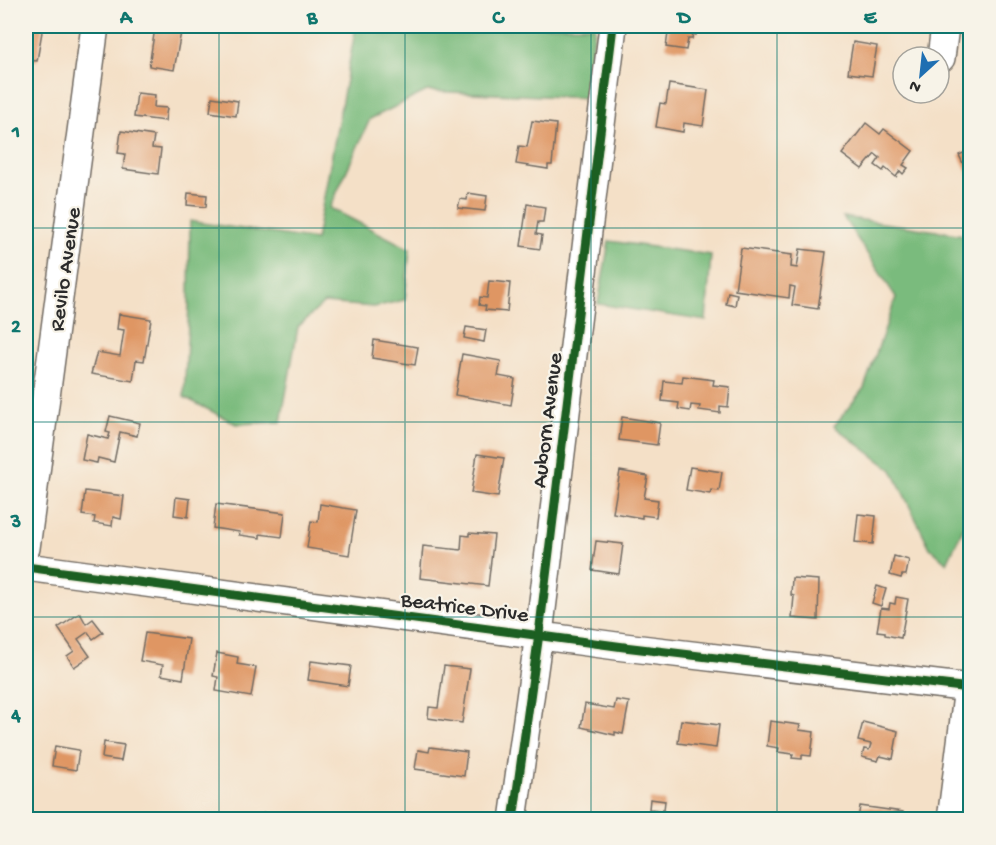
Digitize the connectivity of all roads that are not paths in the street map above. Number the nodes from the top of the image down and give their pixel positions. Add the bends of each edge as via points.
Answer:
1 (95, 26) edge
2 (613, 26) edge
3 (945, 26) edge
4 (943, 45) edge
5 (26, 548) edge
6 (26, 567) edge
7 (539, 634) junction
8 (969, 688) edge
9 (513, 819) edge
10 (951, 819) edge

1 - 5 street, Revilo Avenue
2 - 7 street, Auborn Avenue
3 - 4 street
6 - 7 street, Beatrice Drive
7 - 8 street, Beatrice Drive
7 - 9 street, Auborn Avenue
8 - 10 street

